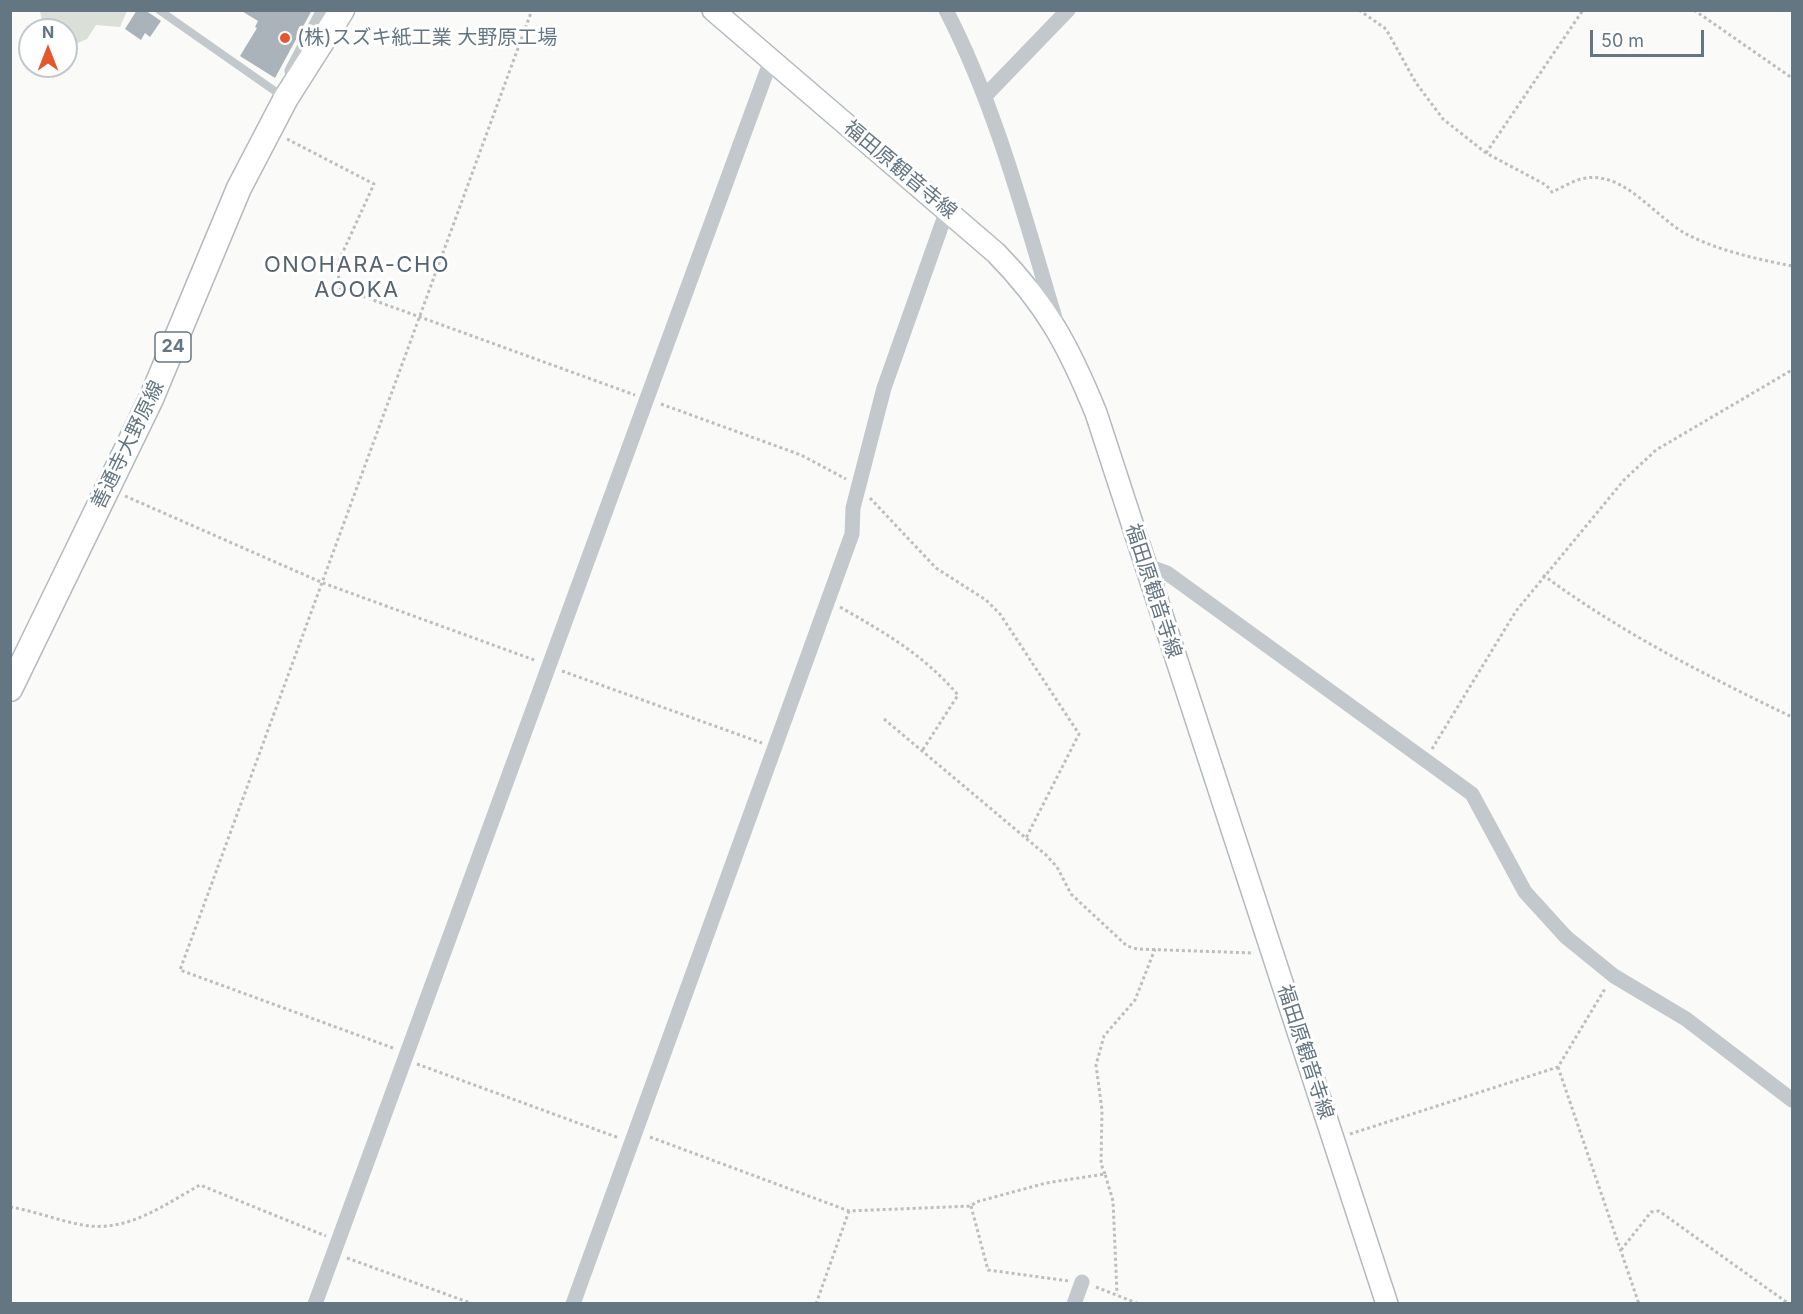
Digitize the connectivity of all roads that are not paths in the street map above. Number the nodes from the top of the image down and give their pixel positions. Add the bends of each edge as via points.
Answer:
1 (159, 10) edge
2 (324, 10) edge
3 (342, 10) edge
4 (713, 10) edge
5 (946, 10) edge
6 (1068, 10) edge
7 (771, 60) junction
8 (985, 96) junction
9 (286, 98) junction
10 (947, 210) junction
11 (1059, 330) junction
12 (1145, 565) junction
13 (10, 689) edge
14 (1792, 1100) edge
15 (1082, 1282) road end
16 (315, 1304) edge
17 (573, 1304) edge
18 (1074, 1304) edge
19 (1387, 1304) edge

1 - 9 lane
2 - 9 street via 287,80
3 - 9 main road, 善通寺大野原線 / 24
4 - 7 main road, 福田原観音寺線
5 - 8 street
6 - 8 street
7 - 10 main road, 福田原観音寺線
7 - 16 street
8 - 11 street
9 - 13 main road, 善通寺大野原線 / 24 via 239,189 151,399
10 - 11 main road, 福田原観音寺線 via 1024,281
10 - 17 street via 884,388 858,485 852,534
11 - 12 main road, 福田原観音寺線 via 1096,413
12 - 14 street via 1167,573 1473,794 1500,849 1542,913 1566,938 1614,976 1686,1019
12 - 19 main road, 福田原観音寺線
15 - 18 street

